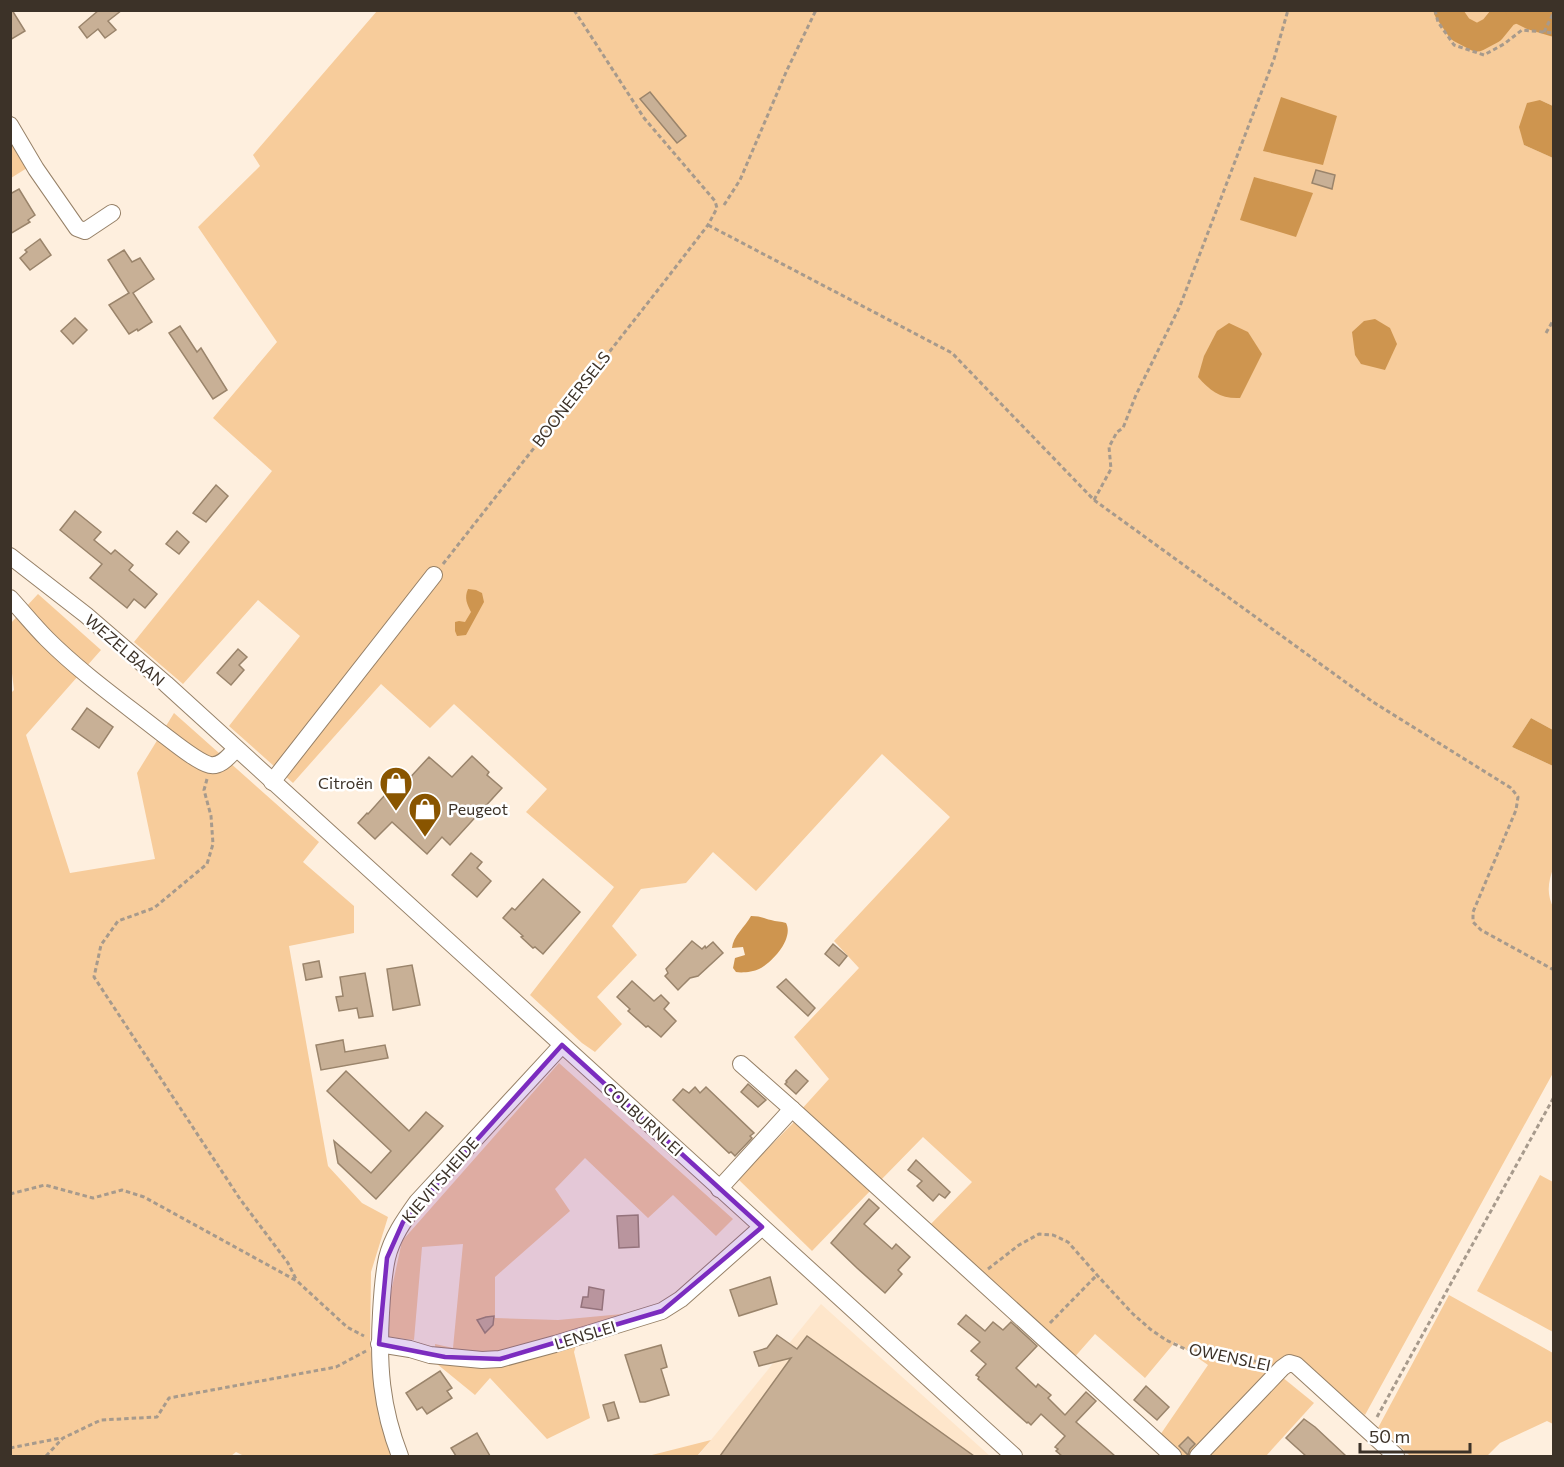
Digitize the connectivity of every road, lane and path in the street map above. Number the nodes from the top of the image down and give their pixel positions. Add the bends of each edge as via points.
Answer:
1 (574, 10) edge
2 (816, 10) edge
3 (1288, 10) edge
4 (1435, 10) edge
5 (1553, 10) edge
6 (1552, 16) edge
7 (1545, 30) junction
8 (1554, 33) edge
9 (10, 125) edge
10 (724, 205) dead end
11 (112, 213) dead end
12 (708, 225) junction
13 (1554, 319) edge
14 (1546, 333) dead end
15 (1094, 500) junction
16 (10, 556) edge
17 (434, 575) joint
18 (10, 598) edge
19 (236, 749) junction
20 (211, 765) junction
21 (272, 782) junction
22 (1554, 970) edge
23 (562, 1045) junction
24 (741, 1064) dead end
25 (1554, 1098) edge
26 (792, 1109) junction
27 (719, 1189) junction
28 (10, 1194) edge
29 (762, 1227) junction
30 (1097, 1275) junction
31 (977, 1278) junction
32 (297, 1281) junction
33 (1039, 1334) junction
34 (379, 1344) junction
35 (1282, 1368) junction
36 (1369, 1432) junction
37 (63, 1438) junction
38 (10, 1448) edge
39 (46, 1456) edge
40 (400, 1456) edge
41 (1014, 1456) edge
42 (1173, 1456) edge
43 (1198, 1456) edge
44 (1396, 1456) edge

1 - 12 path, BOONEERSELS via 644,118 715,201 717,208
2 - 10 path via 740,180
3 - 15 path via 1274,59 1180,306 1123,428 1109,447 1111,469
4 - 7 path via 1438,22 1454,45 1484,54 1504,45 1522,30
5 - 6 path
6 - 7 path
7 - 8 path
9 - 11 street via 76,228 85,231
12 - 15 path via 952,353
12 - 17 path, BOONEERSELS
13 - 14 path
15 - 22 path via 1373,702 1511,788 1518,797 1516,810 1473,912 1473,922
16 - 19 street, WEZELBAAN via 86,615
17 - 21 street
18 - 20 street via 46,639 105,689 179,746
19 - 20 street via 222,763
19 - 21 street, WEZELBAAN
20 - 32 path via 204,790 213,844 207,864 154,908 118,921 101,945 94,977
21 - 23 street, COLBURNLEI
23 - 27 street, COLBURNLEI
23 - 34 street, KIEVITSHEIDE via 403,1222 387,1258
24 - 26 street
25 - 36 path
26 - 27 street
26 - 31 street
27 - 29 street, COLBURNLEI
28 - 32 path via 45,1185 93,1198 122,1191 144,1197
29 - 34 street, LENSLEI via 681,1299 662,1311 555,1344 501,1359 482,1360 430,1355
29 - 41 street, COLBURNLEI
30 - 31 path, OWENSLEI via 1068,1242 1039,1234
30 - 33 path
30 - 35 path, OWENSLEI via 1132,1313 1166,1340 1185,1349
31 - 33 street
32 - 34 path via 347,1327
33 - 42 street
34 - 37 path via 336,1366 169,1398 157,1418 101,1420
34 - 40 street, KIEVITSHEIDE via 384,1405
35 - 36 street, OWENSLEI via 1289,1363 1296,1365
35 - 43 street
36 - 44 street, OWENSLEI
37 - 38 path
37 - 39 path

